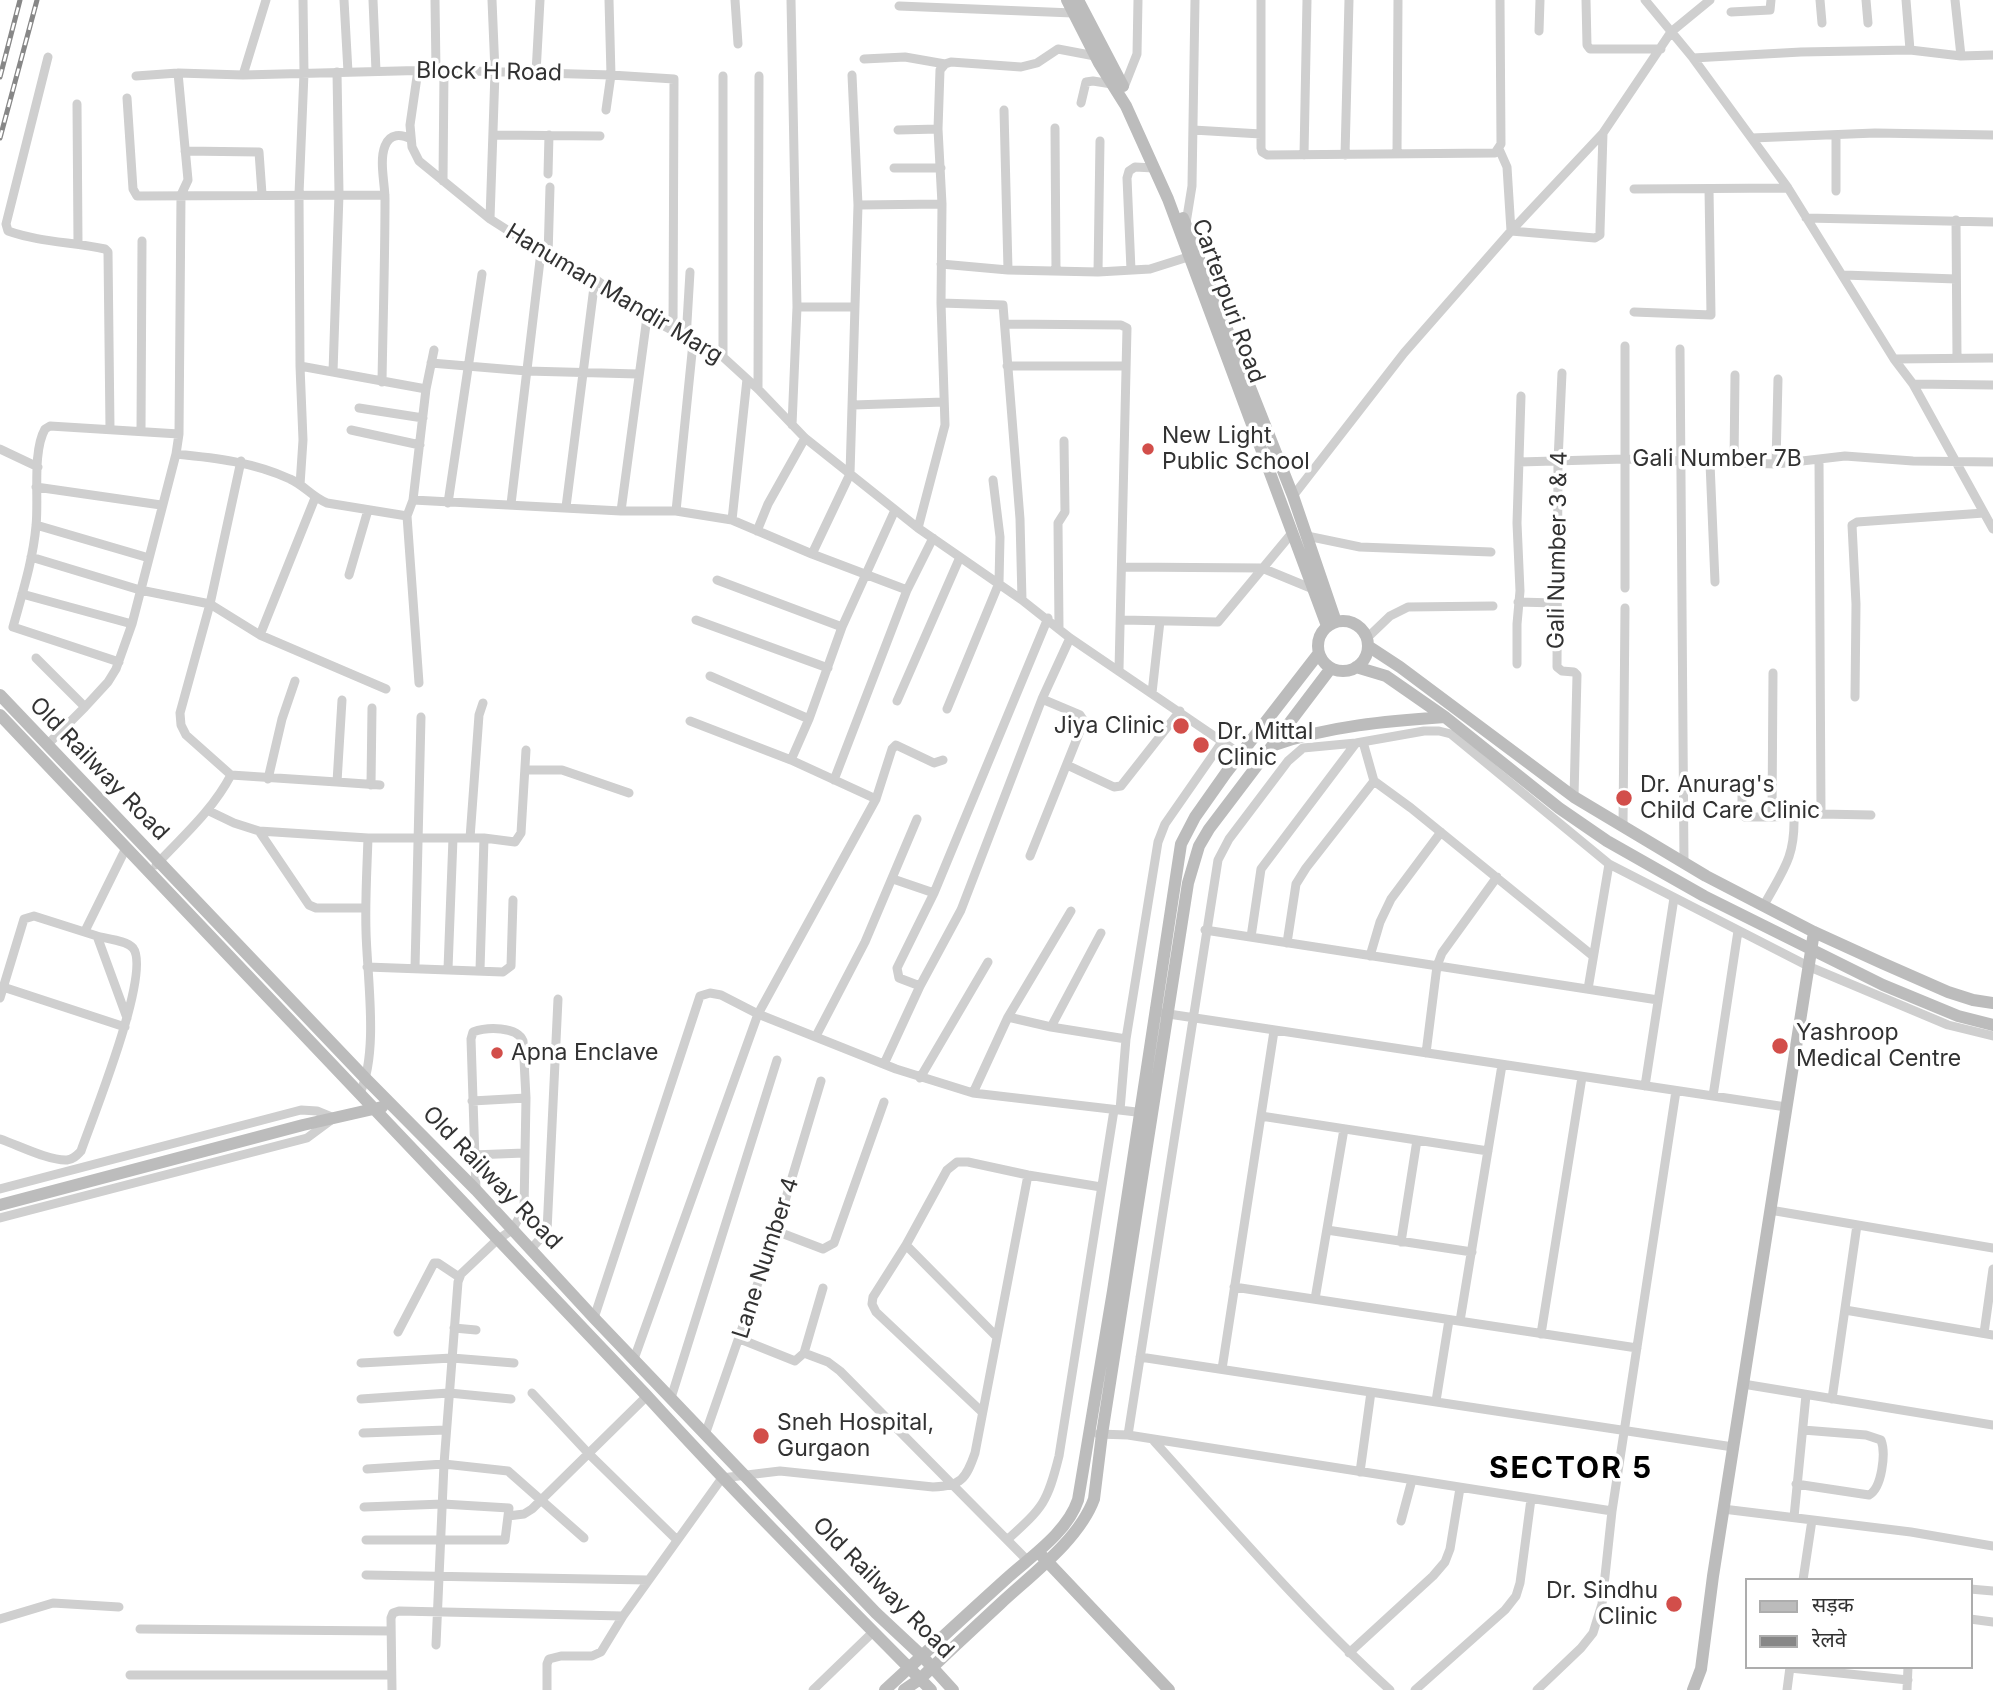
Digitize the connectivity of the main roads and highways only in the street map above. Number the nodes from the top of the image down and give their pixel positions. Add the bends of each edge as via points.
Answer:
1 (1067, 0) edge
2 (1078, 9) edge
3 (1118, 85) junction
4 (1332, 624) junction
5 (1367, 642) junction
6 (1319, 653) junction
7 (1331, 667) junction
8 (1356, 667) junction
9 (0, 695) edge
10 (0, 715) edge
11 (1445, 717) junction
12 (1274, 746) junction
13 (1814, 932) junction
14 (1812, 950) junction
15 (1993, 1003) edge
16 (1161, 1014) junction
17 (1993, 1024) edge
18 (392, 1104) junction
19 (375, 1109) junction
20 (0, 1205) edge
21 (1096, 1434) junction
22 (1038, 1550) junction
23 (1046, 1561) junction
24 (922, 1656) junction
25 (933, 1667) junction
26 (908, 1669) junction
27 (919, 1679) junction
28 (885, 1690) edge
29 (905, 1690) edge
30 (931, 1690) edge
31 (953, 1690) edge
32 (1169, 1690) edge
33 (1692, 1690) edge

1 - 2 main road, Carterpuri Road
2 - 3 main road, Carterpuri Road
2 - 3 main road, Carterpuri Road via 1095,55
3 - 4 main road, Carterpuri Road via 1168,199 1313,589
3 - 4 main road, Carterpuri Road via 1186,223 1293,496
4 - 5 main road via 1355,624
4 - 6 main road via 1321,634
5 - 8 main road via 1363,660
5 - 13 main road via 1574,797 1706,876
6 - 7 main road
6 - 16 main road via 1195,817 1181,844
7 - 8 main road via 1342,671
7 - 12 main road
8 - 11 main road via 1386,676
9 - 18 main road, Old Railway Road
10 - 19 main road, Old Railway Road
11 - 12 main road via 1337,729
11 - 14 main road via 1607,841
12 - 16 main road via 1209,829 1194,861
13 - 14 main road
13 - 15 main road via 1948,992
14 - 17 main road via 1958,1016
14 - 33 main road via 1702,1669
16 - 21 main road
18 - 19 main road
18 - 24 main road, Old Railway Road
19 - 20 main road
19 - 26 main road, Old Railway Road
21 - 22 main road via 1069,1521
21 - 23 main road via 1090,1510
22 - 23 main road
22 - 24 main road
23 - 25 main road
23 - 32 main road
24 - 25 main road, Old Railway Road
24 - 26 main road
25 - 27 main road
25 - 31 main road, Old Railway Road
26 - 27 main road, Old Railway Road
26 - 28 main road
27 - 29 main road
27 - 30 main road, Old Railway Road

